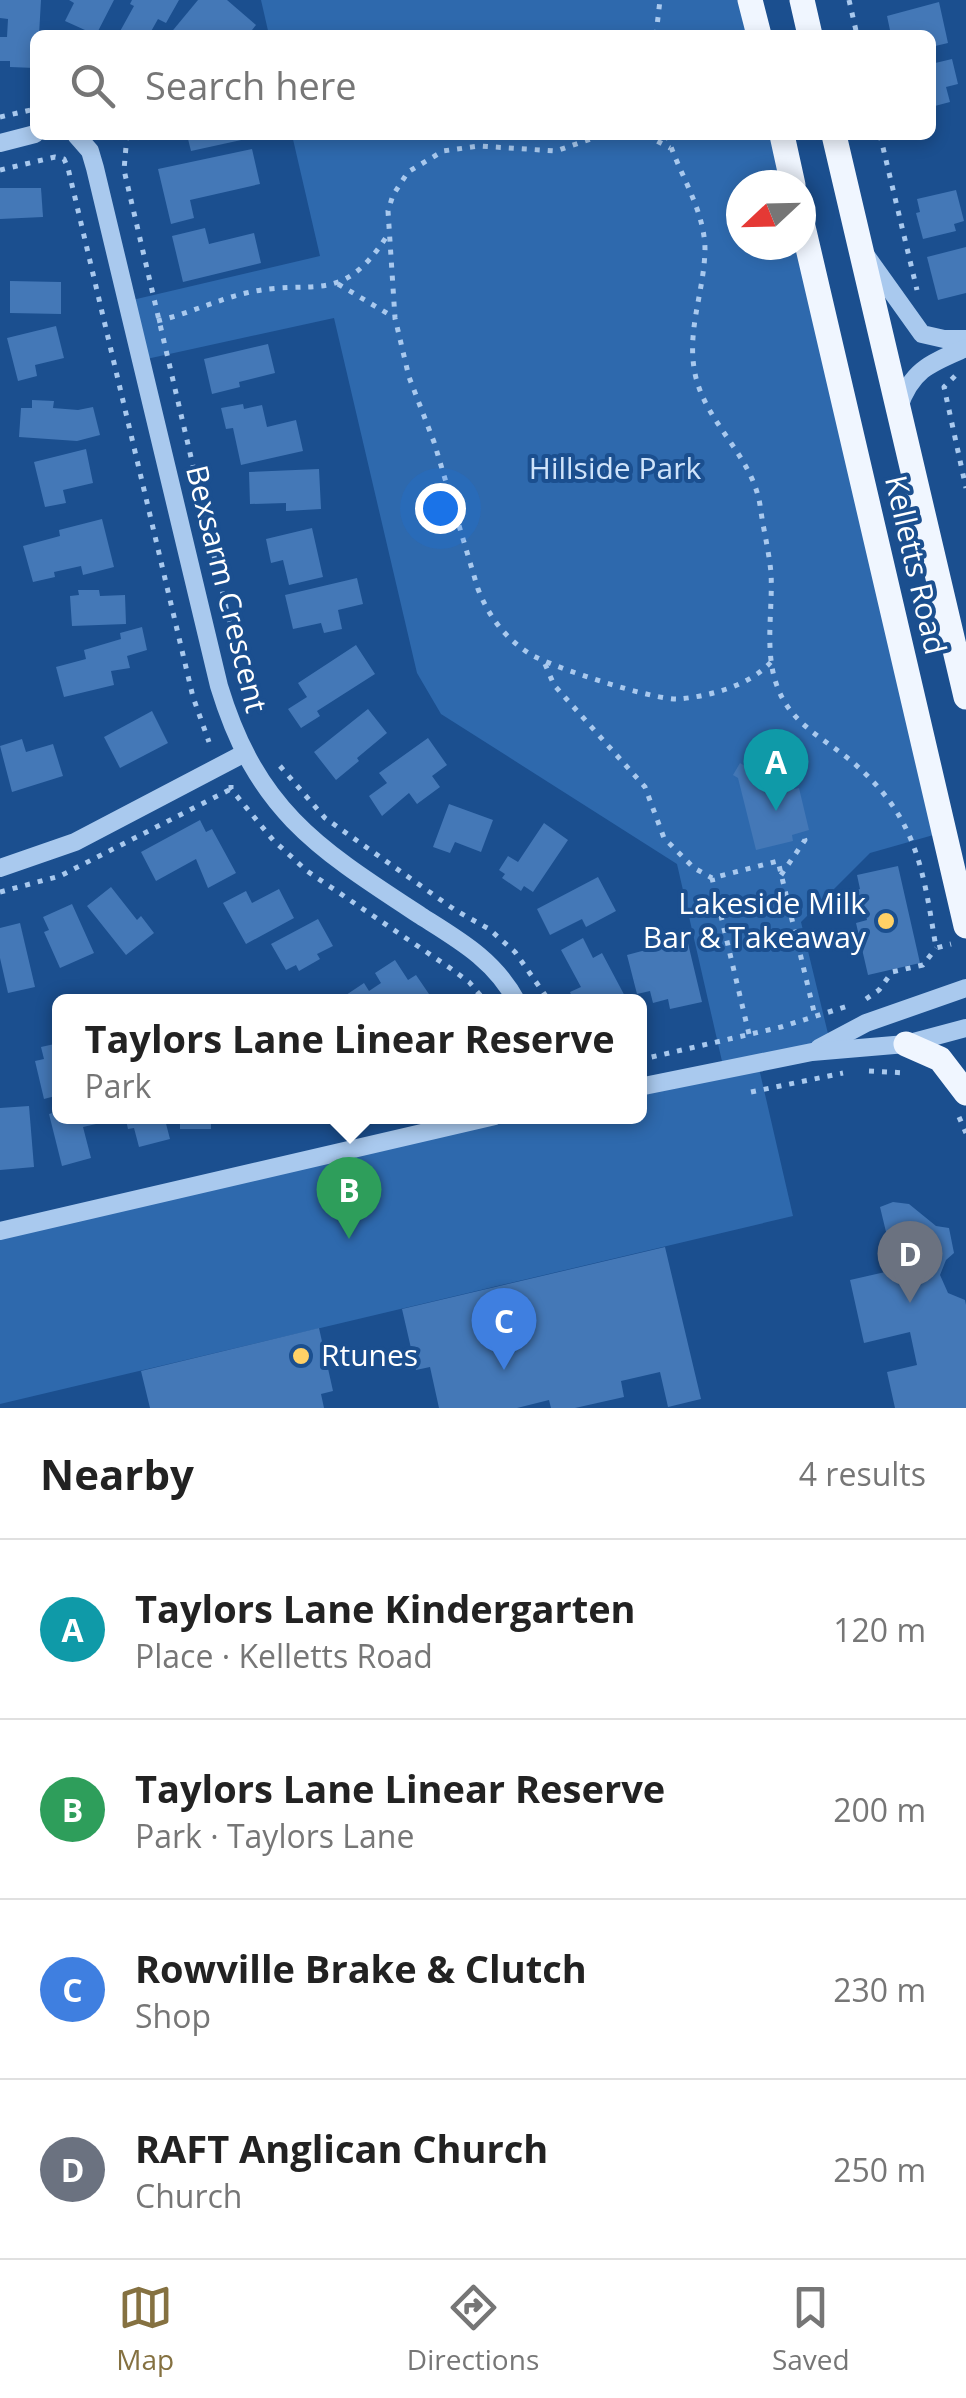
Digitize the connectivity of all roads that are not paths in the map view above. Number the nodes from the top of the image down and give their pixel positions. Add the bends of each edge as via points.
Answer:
1 (750, 0) edge
2 (802, 0) edge
3 (757, 30) edge
4 (809, 30) edge
5 (30, 135) edge
6 (81, 140) edge
7 (783, 140) edge
8 (835, 140) edge
9 (0, 142) edge
10 (790, 170) edge
11 (861, 248) junction
12 (811, 260) edge
13 (966, 339) edge
14 (966, 348) edge
15 (898, 408) junction
16 (966, 697) edge
17 (243, 754) junction
18 (0, 868) edge
19 (966, 926) edge
20 (966, 988) edge
21 (512, 994) edge
22 (966, 1028) edge
23 (906, 1044) junction
24 (812, 1052) junction
25 (647, 1086) edge
26 (966, 1093) edge
27 (461, 1124) edge
28 (0, 1231) edge

1 - 3 main road
2 - 4 main road
5 - 9 street
6 - 17 street, Bexsarm Crescent via 95,168 219,686
7 - 10 main road
8 - 11 main road, Kelletts Road
11 - 13 street via 922,334
11 - 15 main road, Kelletts Road
12 - 19 main road, Kelletts Road
14 - 15 street via 921,370
15 - 16 main road, Kelletts Road
17 - 18 street via 76,842
17 - 21 street, Bexsarm Crescent via 286,815 338,861 494,966
20 - 24 street via 866,1023
22 - 23 street
23 - 24 street
23 - 26 main road via 940,1059
24 - 25 street
27 - 28 street

